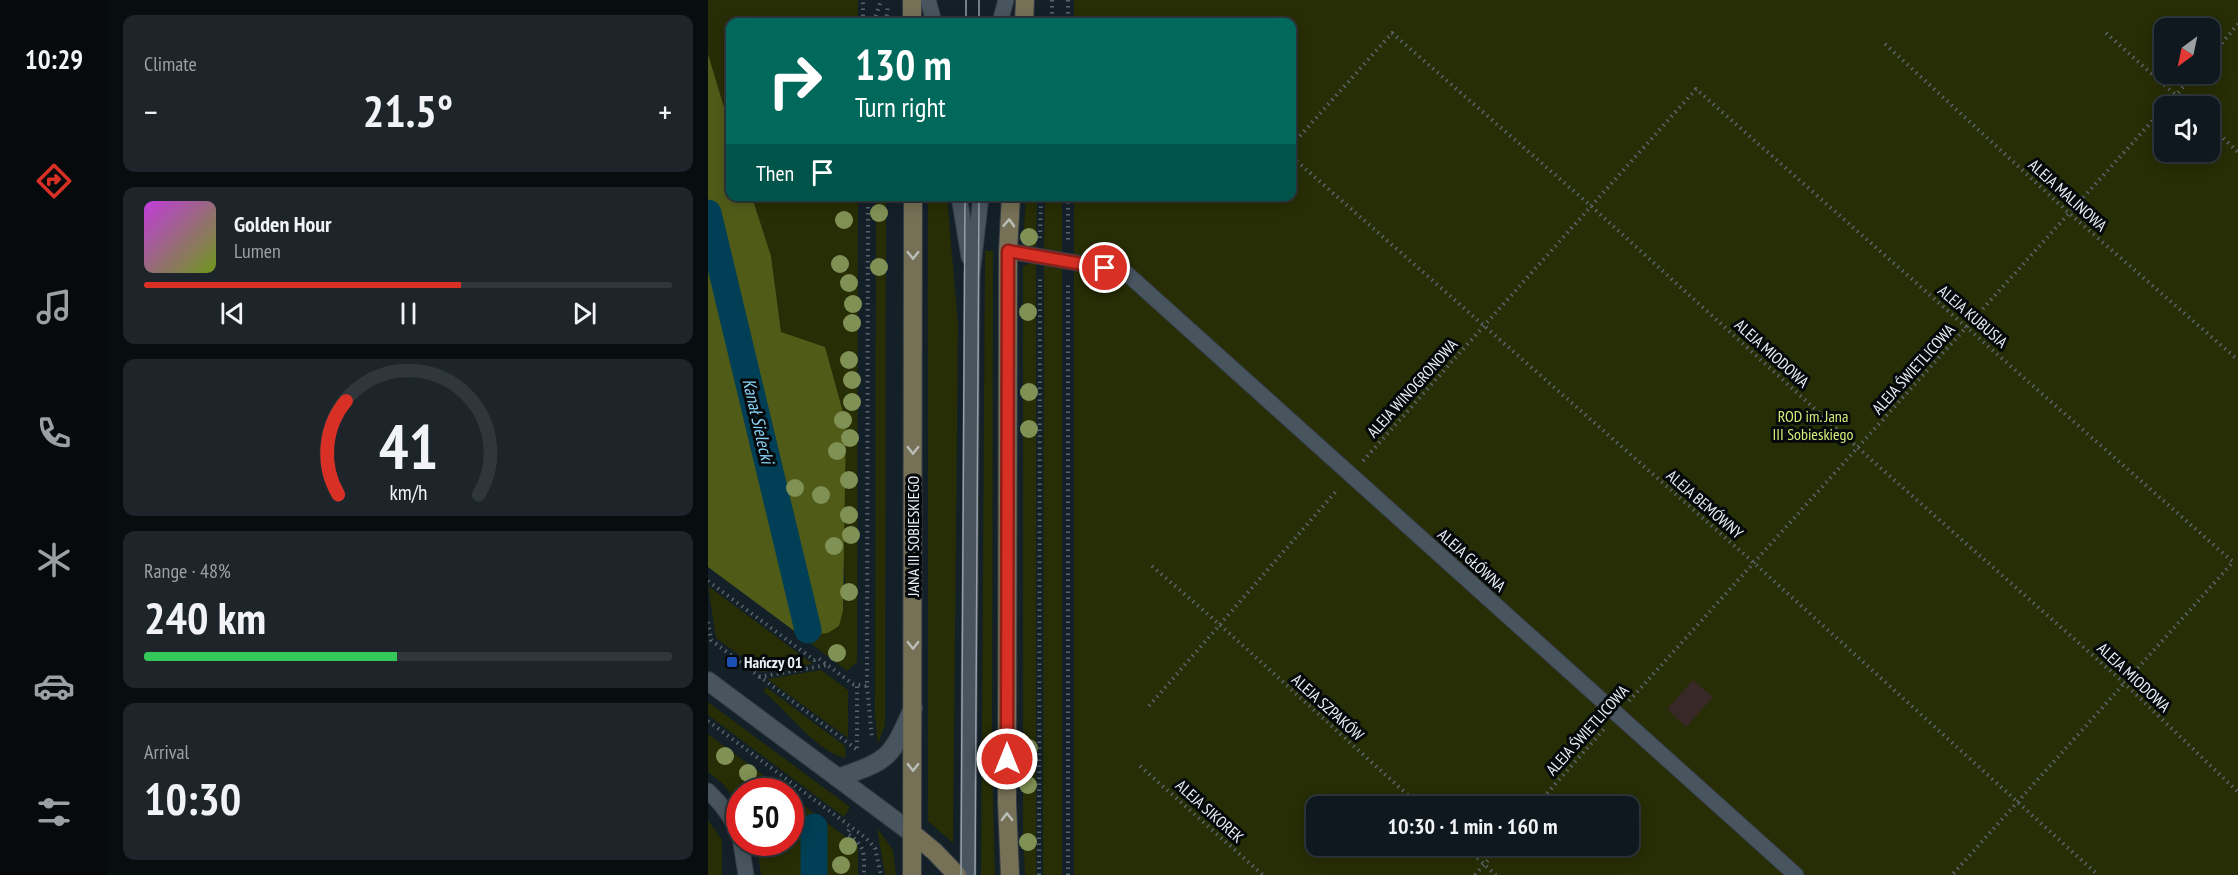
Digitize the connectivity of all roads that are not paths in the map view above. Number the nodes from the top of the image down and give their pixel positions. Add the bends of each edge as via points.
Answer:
1 (912, 0) edge
2 (928, 0) edge
3 (1006, 0) edge
4 (1025, 0) edge
5 (912, 18) edge
6 (933, 18) edge
7 (1001, 18) edge
8 (1024, 18) edge
9 (913, 201) edge
10 (960, 201) edge
11 (980, 201) edge
12 (1011, 201) edge
13 (1008, 251) junction
14 (972, 275) junction
15 (708, 681) edge
16 (913, 708) junction
17 (838, 778) junction
18 (708, 790) edge
19 (726, 811) edge
20 (912, 833) junction
21 (743, 856) edge
22 (746, 875) edge
23 (912, 875) edge
24 (957, 875) edge
25 (968, 875) edge
26 (1010, 875) edge
27 (1796, 875) edge

1 - 5 main road
2 - 6 lane
3 - 7 lane
4 - 8 main road
9 -> 16 main road, JANA III SOBIESKIEGO
10 - 14 lane
11 - 14 lane
13 -> 12 main road
26 -> 13 main road
13 - 27 lane, ALEJA GŁÓWNA via 1124,271
14 - 25 lane
15 - 17 street
16 - 17 street via 885,758
16 -> 20 main road, JANA III SOBIESKIEGO
17 - 20 street
18 - 19 lane
20 - 23 main road, JANA III SOBIESKIEGO
20 - 24 main road
21 - 22 lane

